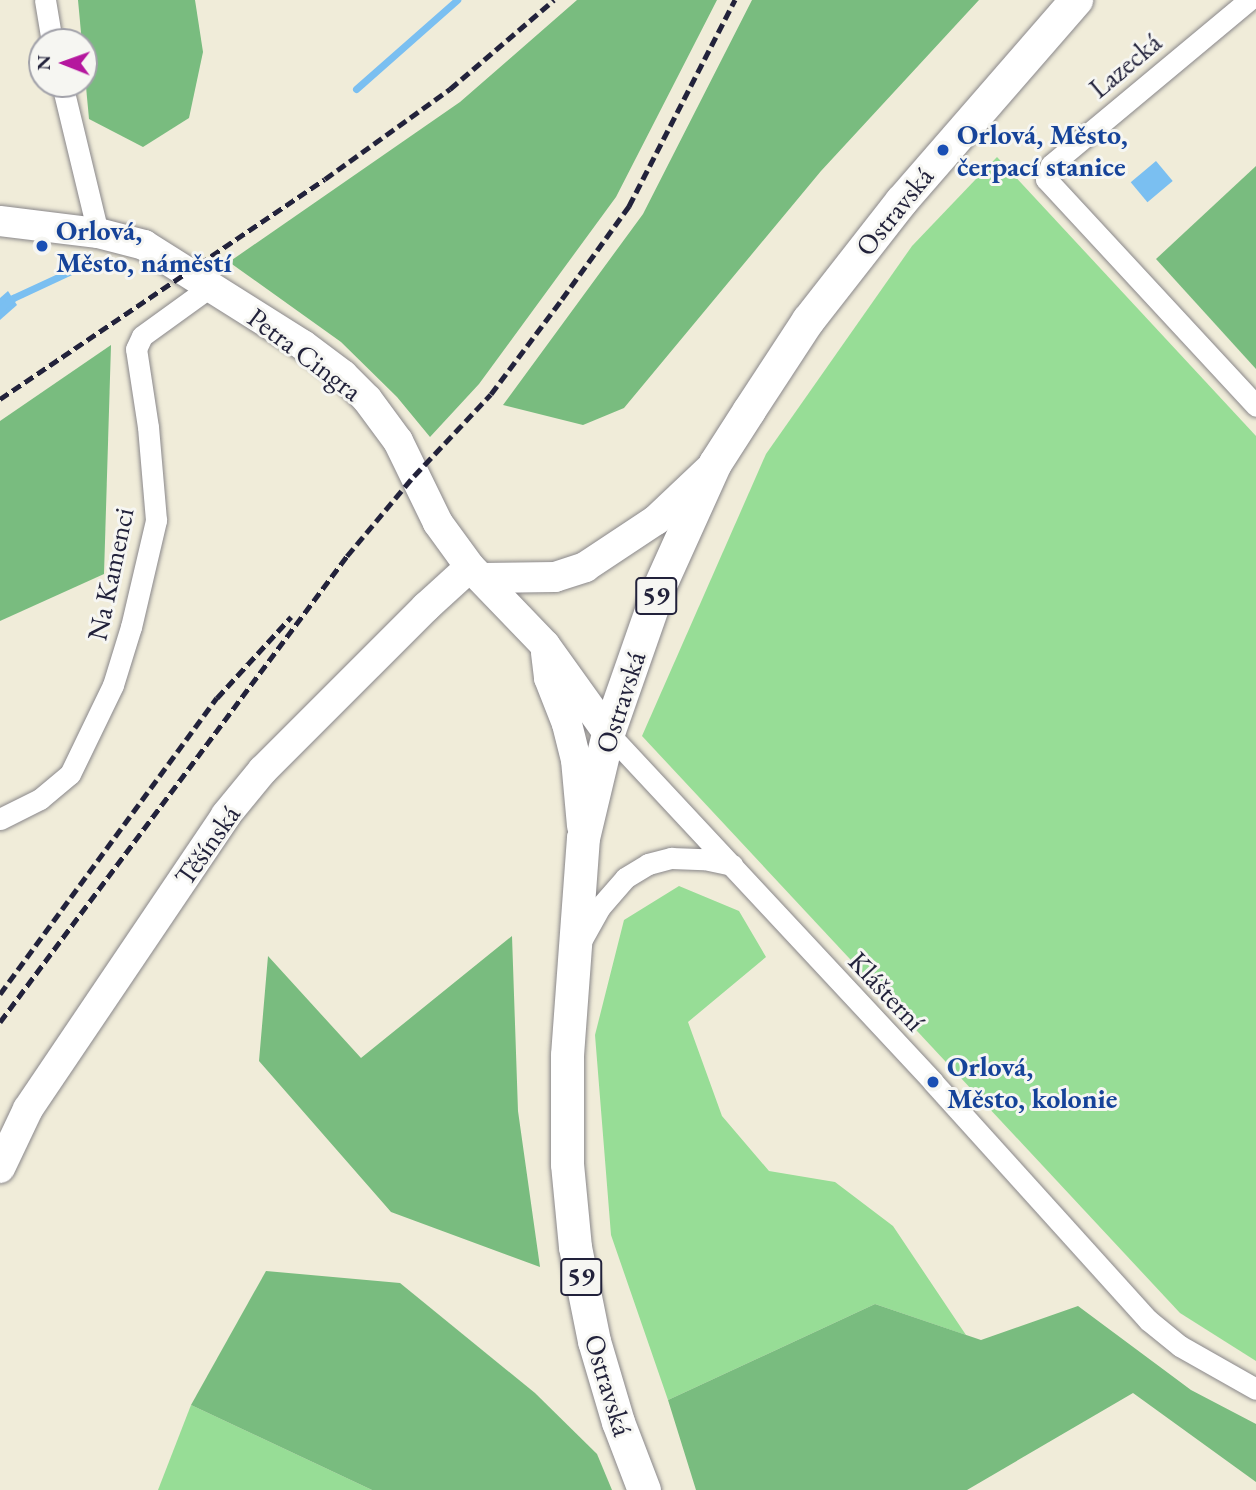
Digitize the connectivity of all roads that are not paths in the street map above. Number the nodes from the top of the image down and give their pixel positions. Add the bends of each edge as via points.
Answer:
1 (44, 0) edge
2 (1076, 0) edge
3 (1249, 0) edge
4 (49, 28) edge
5 (65, 98) edge
6 (0, 221) edge
7 (98, 233) junction
8 (211, 286) junction
9 (1256, 406) edge
10 (715, 463) junction
11 (477, 573) junction
12 (545, 645) junction
13 (608, 733) junction
14 (0, 819) edge
15 (583, 838) junction
16 (732, 865) junction
17 (573, 957) junction
18 (0, 1168) edge
19 (1256, 1388) edge
20 (644, 1490) edge

1 - 4 street
2 - 10 main road, Ostravská / 59 via 901,201 808,320
3 - 9 street, Lazecká via 1051,165 1046,179
5 - 7 street
6 - 7 street, Petra Cingra
7 - 8 street, Petra Cingra via 144,244
8 - 11 street, Petra Cingra via 303,345 367,399 398,441 438,523
8 - 14 street, Na Kamenci via 142,337 136,349 156,520 113,685 70,774 40,799
10 - 11 street via 656,520 584,567 541,578
10 - 13 main road, Ostravská / 59 via 659,587
11 - 12 street, Petra Cingra
11 - 18 street, Těšínská via 426,607 263,769 226,815 28,1109
12 - 13 street, Petra Cingra
12 - 15 street via 549,678 576,760
13 - 15 main road, Ostravská / 59
13 - 16 street, Klášterní
15 - 17 main road, Ostravská / 59
16 - 17 street via 671,858 648,864 625,878 600,907
16 - 19 street, Klášterní via 1148,1320 1180,1346
17 - 20 main road, Ostravská / 59 via 566,1139 575,1247 597,1352

